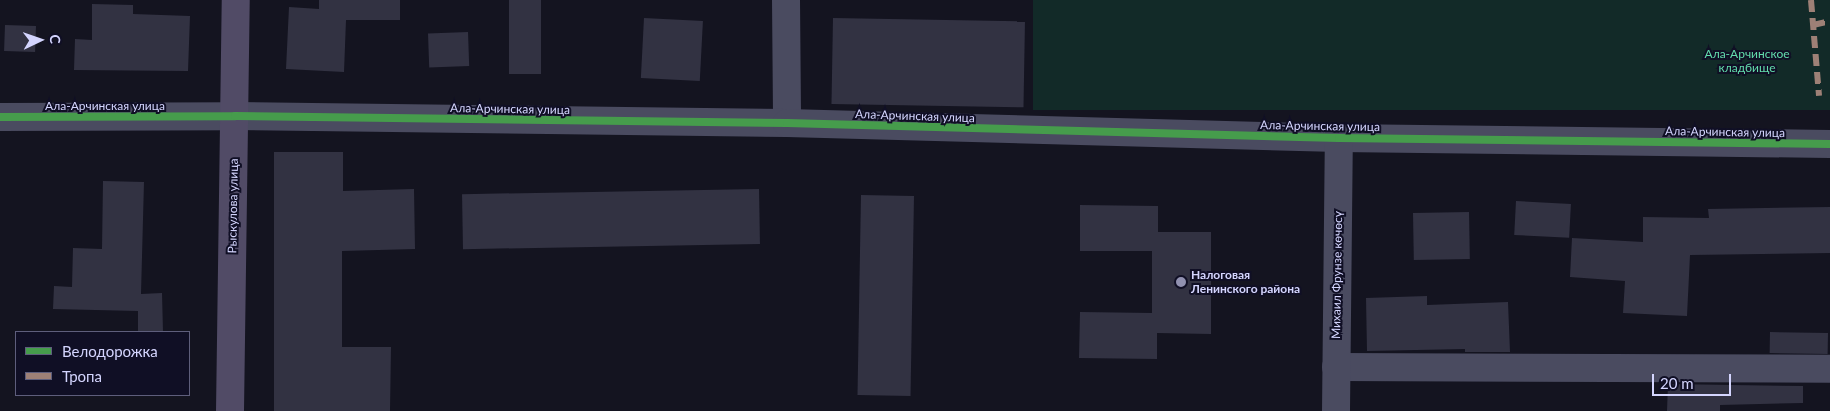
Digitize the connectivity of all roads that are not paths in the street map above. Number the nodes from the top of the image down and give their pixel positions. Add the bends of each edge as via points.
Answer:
1 (236, 0) edge
2 (786, 0) edge
3 (235, 116) junction
4 (0, 118) edge
5 (786, 123) junction
6 (1339, 138) junction
7 (1830, 144) edge
8 (1336, 367) junction
9 (1830, 368) edge
10 (230, 411) edge
11 (1336, 411) edge

1 - 3 main road, Рыскулова улица
2 - 5 street
3 - 4 street, Ала-Арчинская улица
3 - 5 street, Ала-Арчинская улица
3 - 10 main road, Рыскулова улица
5 - 6 street, Ала-Арчинская улица
6 - 7 street, Ала-Арчинская улица
6 - 8 street, Михаил Фрунзе көчөсү
8 - 9 street
8 - 11 street, Михаил Фрунзе көчөсү

